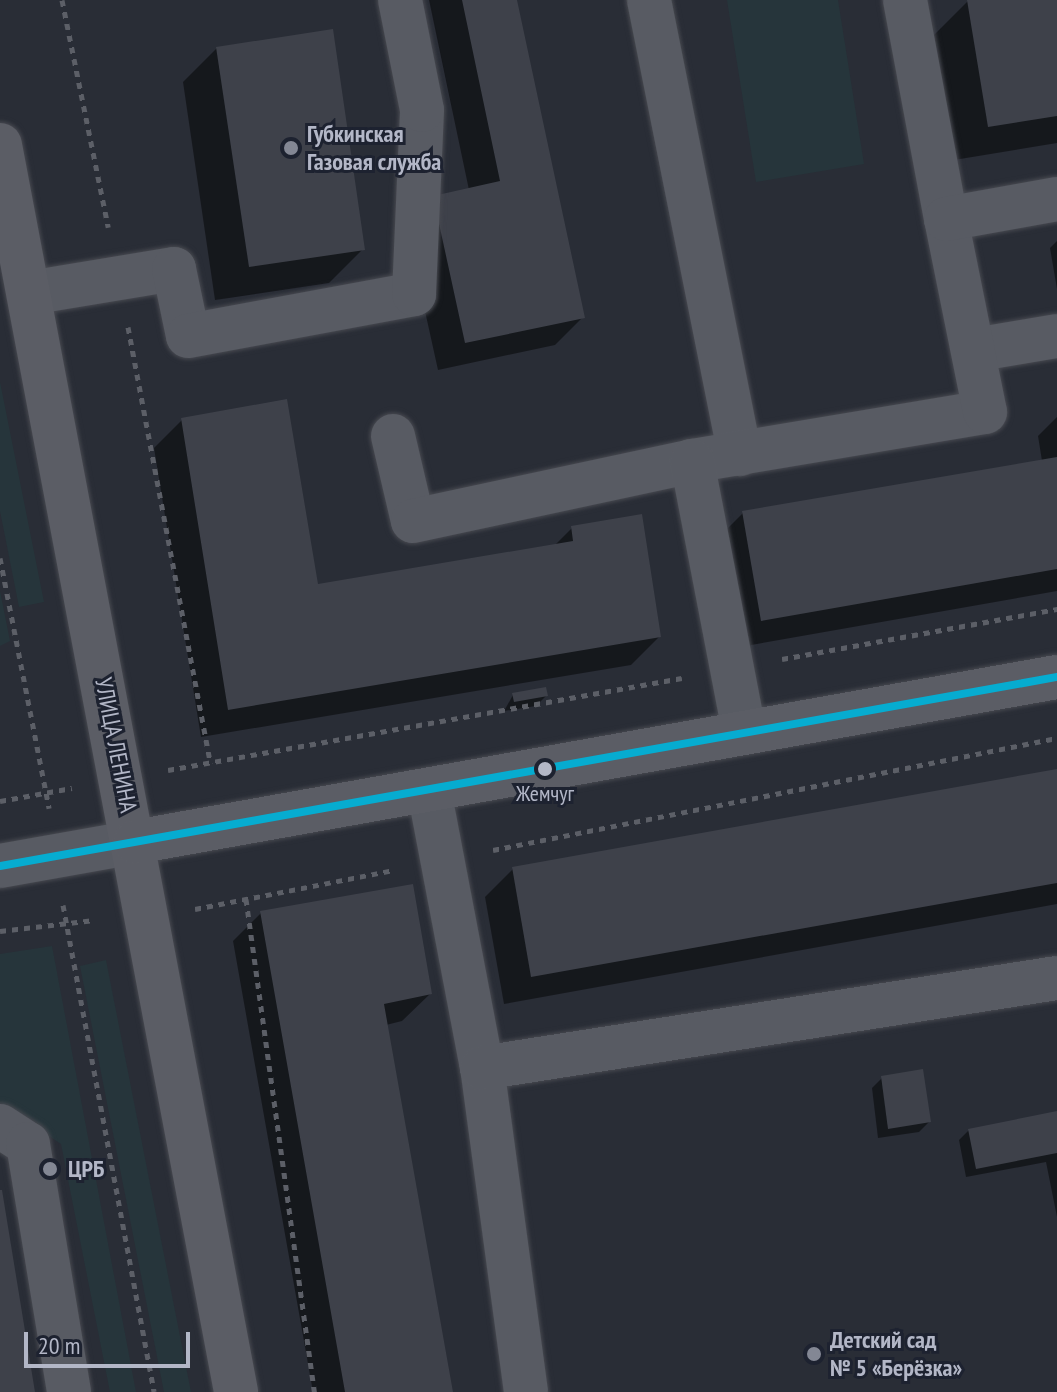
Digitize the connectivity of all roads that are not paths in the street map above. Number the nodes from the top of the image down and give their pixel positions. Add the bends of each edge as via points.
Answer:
1 (400, 0) edge
2 (649, 0) edge
3 (905, 0) edge
4 (0, 145) edge
5 (1057, 199) edge
6 (946, 219) junction
7 (29, 293) junction
8 (1057, 336) edge
9 (974, 350) junction
10 (393, 436) dead end
11 (740, 454) junction
12 (692, 461) junction
13 (1057, 677) edge
14 (744, 731) junction
15 (429, 790) junction
16 (135, 842) junction
17 (0, 866) edge
18 (1057, 978) edge
19 (482, 1068) junction
20 (0, 1126) edge
21 (69, 1392) edge
22 (236, 1392) edge
23 (526, 1392) edge

1 - 7 street via 422,110 414,294 188,336 174,269
2 - 11 street
3 - 6 street
4 - 7 main road, УЛИЦА ЛЕНИНА
5 - 6 street
6 - 9 street
7 - 16 main road, УЛИЦА ЛЕНИНА
8 - 9 street
9 - 11 street via 985,412
10 - 12 street via 413,521
11 - 12 street
12 - 14 street
13 - 14 main road
14 - 15 main road
15 - 16 main road
15 - 19 street
16 - 17 street
16 - 22 main road, УЛИЦА ЛЕНИНА
18 - 19 street
19 - 23 street
20 - 21 street via 28,1144

